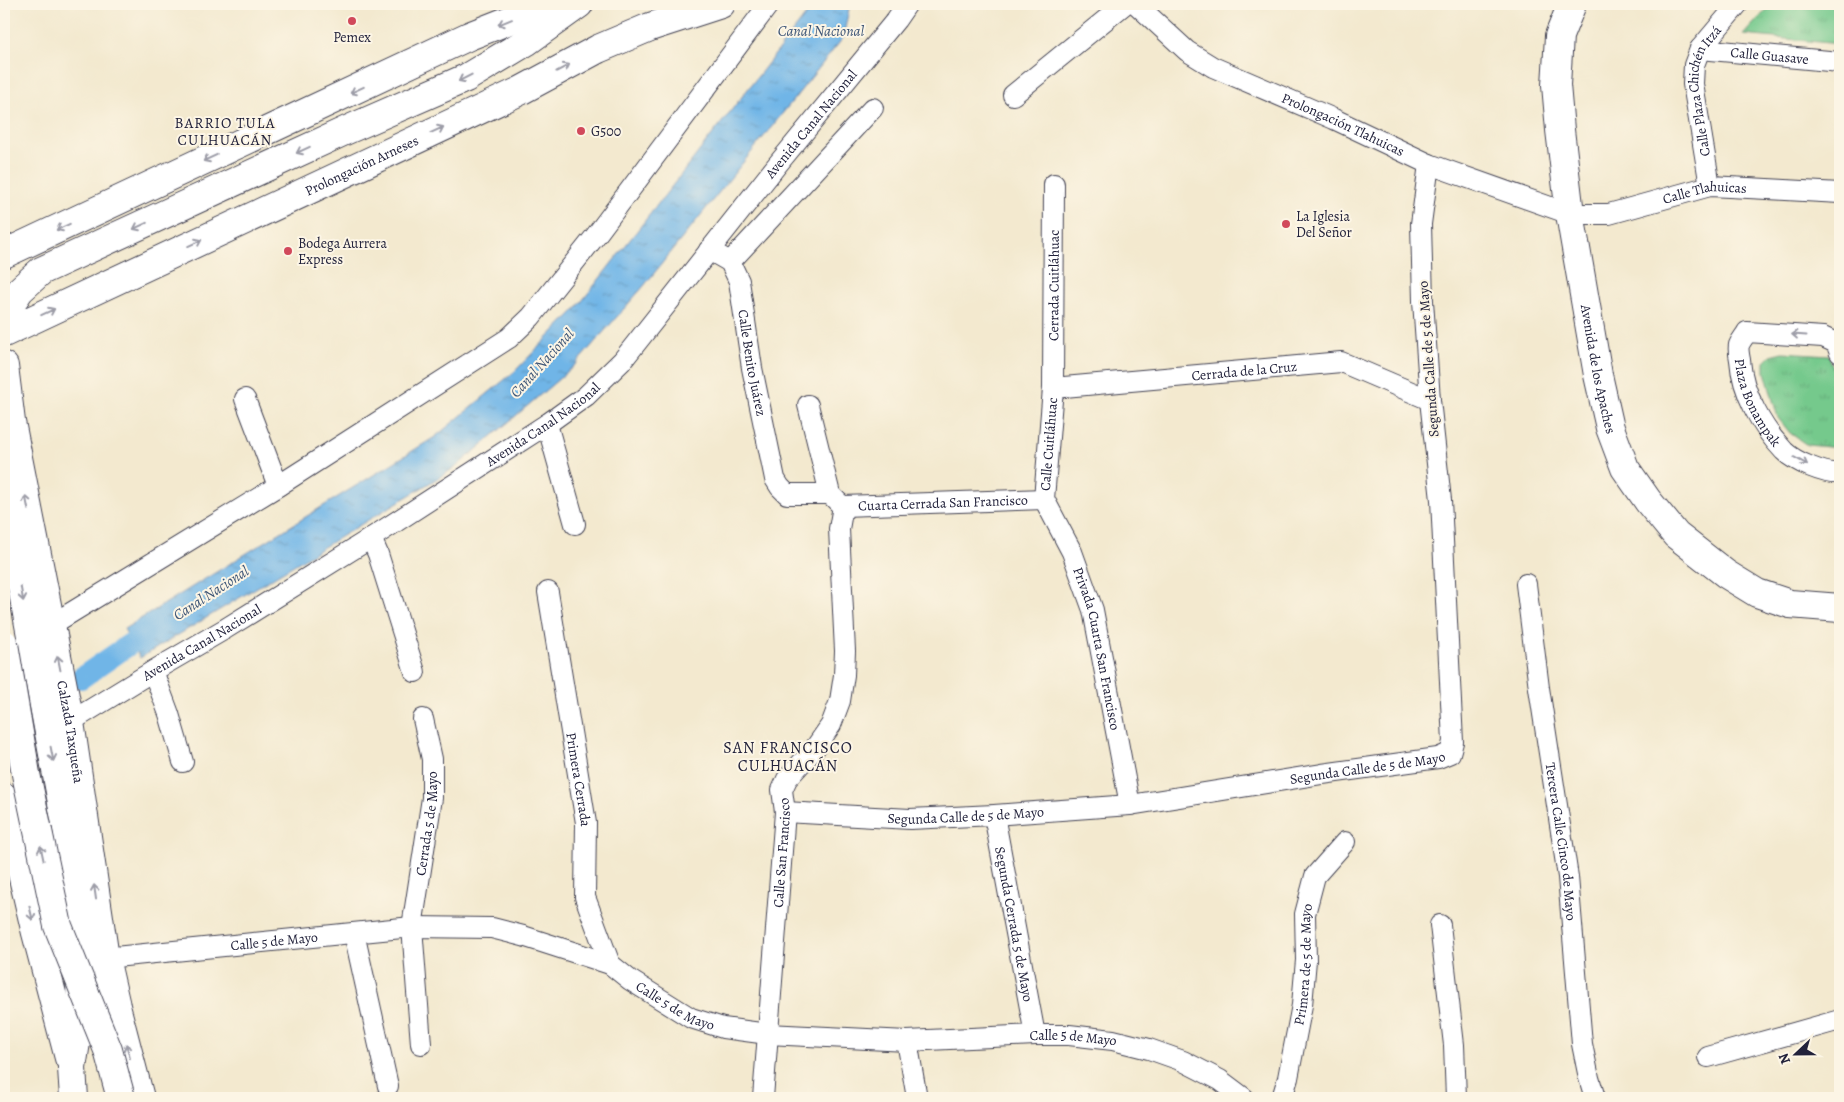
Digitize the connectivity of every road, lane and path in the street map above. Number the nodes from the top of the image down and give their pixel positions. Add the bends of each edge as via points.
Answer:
1 (550, 4) edge
2 (579, 4) edge
3 (721, 4) edge
4 (769, 4) edge
5 (906, 4) edge
6 (1125, 4) edge
7 (1136, 4) edge
8 (1572, 4) edge
9 (1738, 4) edge
10 (1700, 49) junction
11 (1840, 62) edge
12 (1013, 95) dead end
13 (873, 108) dead end
14 (1429, 164) junction
15 (1054, 184) dead end
16 (1710, 186) junction
17 (1840, 192) edge
18 (1570, 214) junction
19 (709, 250) junction
20 (4, 254) edge
21 (730, 262) junction
22 (4, 314) edge
23 (4, 333) edge
24 (1840, 353) edge
25 (4, 366) edge
26 (1053, 388) junction
27 (245, 399) dead end
28 (1430, 400) junction
29 (808, 405) dead end
30 (547, 424) junction
31 (8, 446) edge
32 (1840, 472) edge
33 (278, 486) junction
34 (780, 487) joint
35 (4, 492) edge
36 (1044, 499) junction
37 (836, 500) junction
38 (575, 524) dead end
39 (371, 538) junction
40 (1526, 584) dead end
41 (548, 592) dead end
42 (1840, 608) edge
43 (51, 625) junction
44 (4, 644) edge
45 (153, 670) junction
46 (415, 672) dead end
47 (423, 719) dead end
48 (70, 722) junction
49 (183, 762) dead end
50 (4, 798) edge
51 (1130, 805) junction
52 (785, 812) junction
53 (994, 815) junction
54 (1345, 842) dead end
55 (1440, 925) dead end
56 (412, 927) junction
57 (354, 933) junction
58 (105, 958) junction
59 (610, 964) junction
60 (1840, 1021) edge
61 (768, 1034) junction
62 (1034, 1035) junction
63 (907, 1041) junction
64 (421, 1044) dead end
65 (1708, 1057) dead end
66 (72, 1068) junction
67 (388, 1086) dead end
68 (74, 1098) edge
69 (121, 1098) edge
70 (140, 1098) edge
71 (763, 1098) edge
72 (917, 1098) edge
73 (1244, 1098) edge
74 (1282, 1098) edge
75 (1456, 1098) edge
76 (1595, 1098) edge

1 -> 20 main road via 469,36
2 -> 22 main road via 526,42 466,78 41,271 20,290
23 -> 3 main road, Prolongación Arneses via 520,91 598,49 650,27
4 - 33 street via 531,317 509,338
5 - 19 street, Avenida Canal Nacional
6 - 12 street
7 - 14 street, Prolongación Tlahuicas via 1187,51 1213,67
8 - 18 main road, Avenida de los Apaches via 1558,36 1556,85
9 - 10 street, Calle Plaza Chichén Itzá
10 - 11 street, Calle Guasave
10 - 16 street, Calle Plaza Chichén Itzá via 1694,65 1693,84
13 - 21 street
14 - 18 street, Prolongación Tlahuicas
14 - 28 street, Segunda Calle de 5 de Mayo via 1421,224
15 - 26 street, Cerrada Cuitláhuac
16 - 17 street, Calle Tlahuicas
16 - 18 street, Calle Tlahuicas via 1609,214
18 - 42 main road, Avenida de los Apaches via 1610,428 1626,468 1648,501 1676,535 1726,574 1757,593 1790,604
19 - 21 street
19 - 30 street, Avenida Canal Nacional via 622,361 586,396
21 - 34 street, Calle Benito Juárez via 739,281 752,368 775,479
24 -> 32 street, Plaza Bonampak via 1836,343 1813,336 1747,332 1739,346 1740,367 1748,396 1760,419 1785,452 1813,468
25 - 31 main road, Calzada Taxqueña via 11,422
26 - 28 street, Cerrada de la Cruz via 1341,362
26 - 36 street, Calle Cuitláhuac
27 - 33 street
28 - 51 street, Segunda Calle de 5 de Mayo via 1441,500 1453,742 1450,753 1438,758
29 - 37 street
30 - 38 street
30 - 39 street, Avenida Canal Nacional
31 - 35 main road, Calzada Taxqueña
43 -> 31 main road, Calzada Taxqueña
33 - 43 street
34 - 37 street, Cuarta Cerrada San Francisco via 787,494
35 -> 66 main road, Calzada Taxqueña via 73,862 81,927 80,1016
36 - 37 street, Cuarta Cerrada San Francisco
36 - 51 street, Privada Cuarta San Francisco via 1072,552 1093,610
37 - 52 street, Calle San Francisco via 845,651 843,684 831,725 787,779 782,790
39 - 45 street, Avenida Canal Nacional
39 - 46 street
40 - 76 street, Tercera Calle Cinco de Mayo via 1568,877 1582,1044
41 - 59 street, Primera Cerrada via 586,823 585,897
48 -> 43 main road, Calzada Taxqueña
69 -> 44 main road, bridge via 108,1050 58,926 26,774
45 - 48 street, Avenida Canal Nacional
45 - 49 street
47 - 56 street, Cerrada 5 de Mayo via 432,759 432,798
58 -> 48 main road, Calzada Taxqueña
50 -> 66 main road, Calzada Taxqueña
51 - 53 street, Segunda Calle de 5 de Mayo
52 - 53 street, Segunda Calle de 5 de Mayo via 910,819
52 - 61 street, Calle San Francisco
53 - 62 street, Segunda Cerrada 5 de Mayo
54 - 74 street, Primera de 5 de Mayo via 1315,876 1305,914 1306,960 1302,1005
55 - 75 street via 1454,1045
56 - 57 street, Calle 5 de Mayo
56 - 59 street, Calle 5 de Mayo via 492,928
56 - 64 street, Cerrada 5 de Mayo
57 - 58 street, Calle 5 de Mayo
57 - 67 street
70 -> 58 main road, Calzada Taxqueña
59 - 61 street, Calle 5 de Mayo via 691,1018 723,1028
60 - 65 street
61 - 63 street, Calle 5 de Mayo
61 - 71 street, Calle San Francisco
62 - 63 street, Calle 5 de Mayo
62 - 73 street, Calle 5 de Mayo via 1112,1040 1149,1049 1220,1080
63 - 72 street
66 - 68 main road, Calzada Taxqueña

